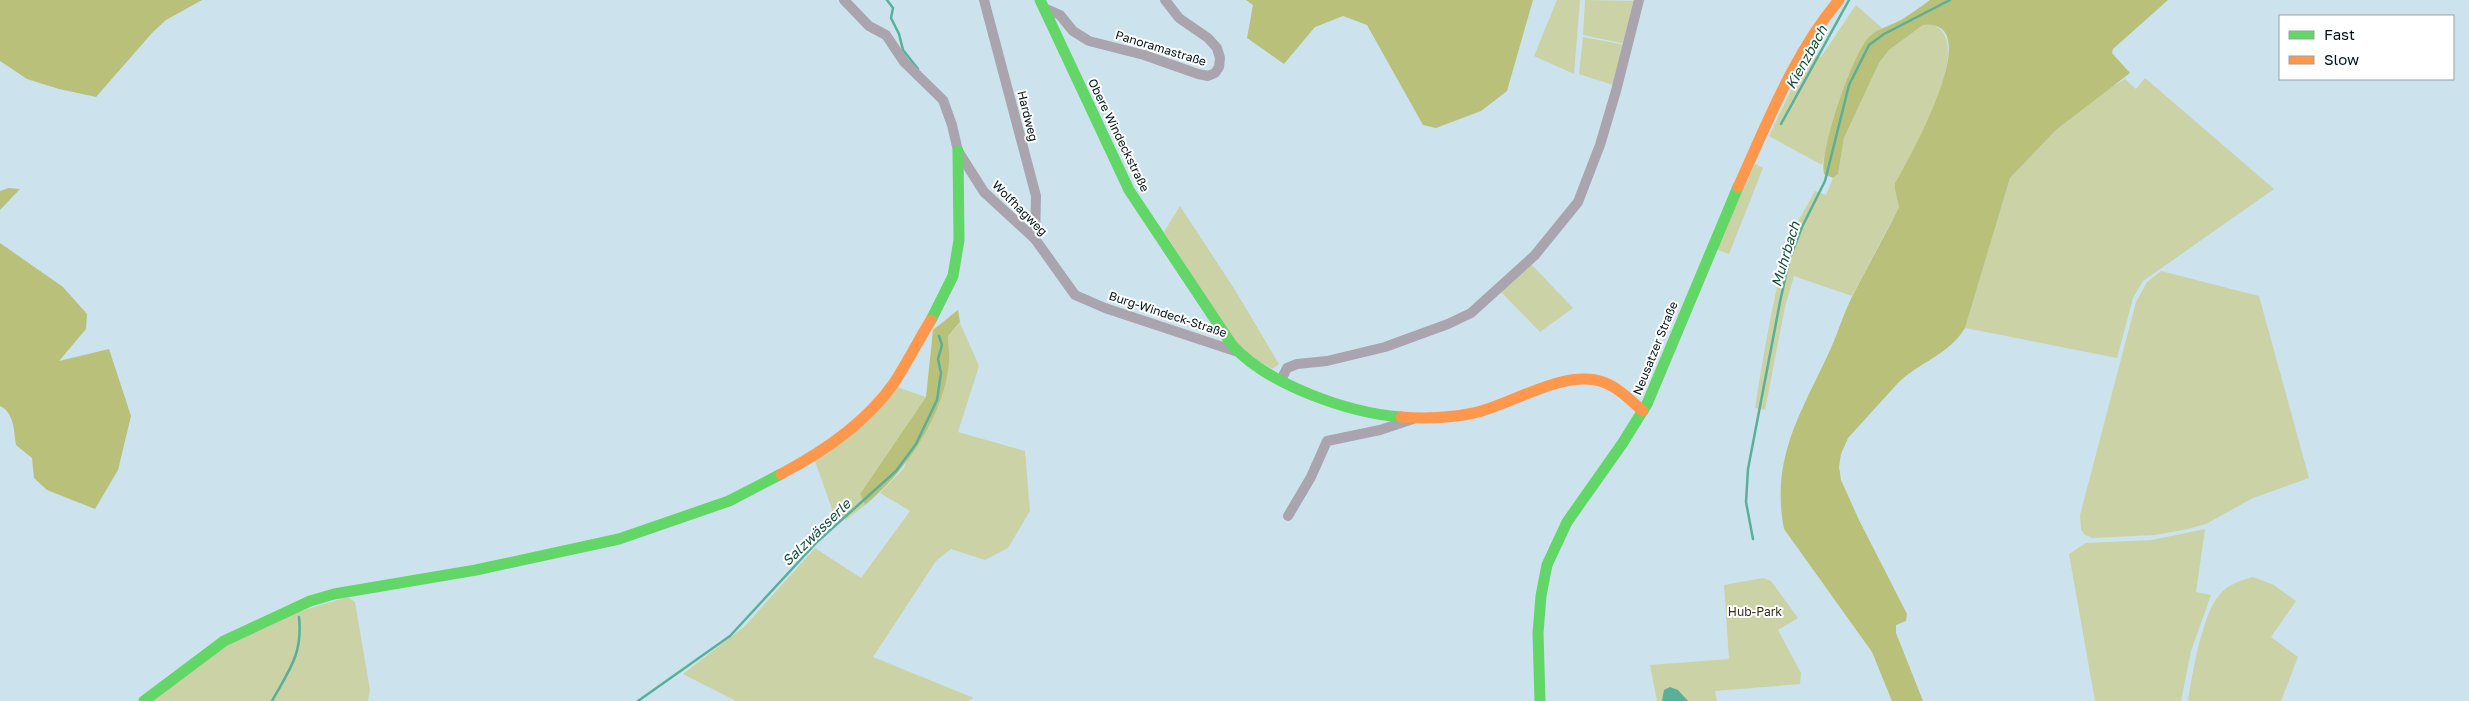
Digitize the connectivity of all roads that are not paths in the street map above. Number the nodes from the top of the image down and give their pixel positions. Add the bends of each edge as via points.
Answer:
1 (844, 0) edge
2 (984, 0) edge
3 (1165, 0) edge
4 (1639, 0) edge
5 (1042, 4) edge
6 (1835, 4) edge
7 (958, 151) junction
8 (1036, 239) junction
9 (1075, 295) joint
10 (1235, 351) junction
11 (1281, 380) junction
12 (1643, 411) junction
13 (1389, 414) junction
14 (1416, 417) junction
15 (1389, 428) junction
16 (1288, 516) dead end
17 (144, 701) edge
18 (1540, 701) edge

1 - 7 street, Wolfhagweg via 869,26 886,36 904,62 943,100
2 - 8 street, Hardweg via 1036,196
3 - 5 street, Panoramastraße via 1179,18 1217,48 1220,67 1215,73 1208,76 1198,74 1144,55 1089,41
4 - 11 street via 1600,144 1578,202 1535,255 1471,313 1385,347 1327,361 1297,364 1287,368
5 - 10 street, Obere Windeckstraße via 1129,190
6 - 12 street, Neusatzer Straße via 1790,79 1749,164
7 - 8 street, Wolfhagweg via 984,192
7 - 17 street via 960,240 953,276 937,310 893,384 862,418 818,454 729,501 619,539 310,601 224,641
8 - 9 street, Wolfhagweg
9 - 10 street, Burg-Windeck-Straße
10 - 11 street, Burg-Windeck-Straße
11 - 13 street, Burg-Windeck-Straße via 1332,403
12 - 14 street, Burg-Windeck-Straße via 1604,382 1587,379 1551,387 1475,413
12 - 18 street, Neusatzer Straße via 1627,439 1571,515 1547,567 1540,602
13 - 14 street, Burg-Windeck-Straße
13 - 15 street
14 - 15 street, Burg-Windeck-Straße
15 - 16 street, Burg-Windeck-Straße via 1327,441 1312,477

